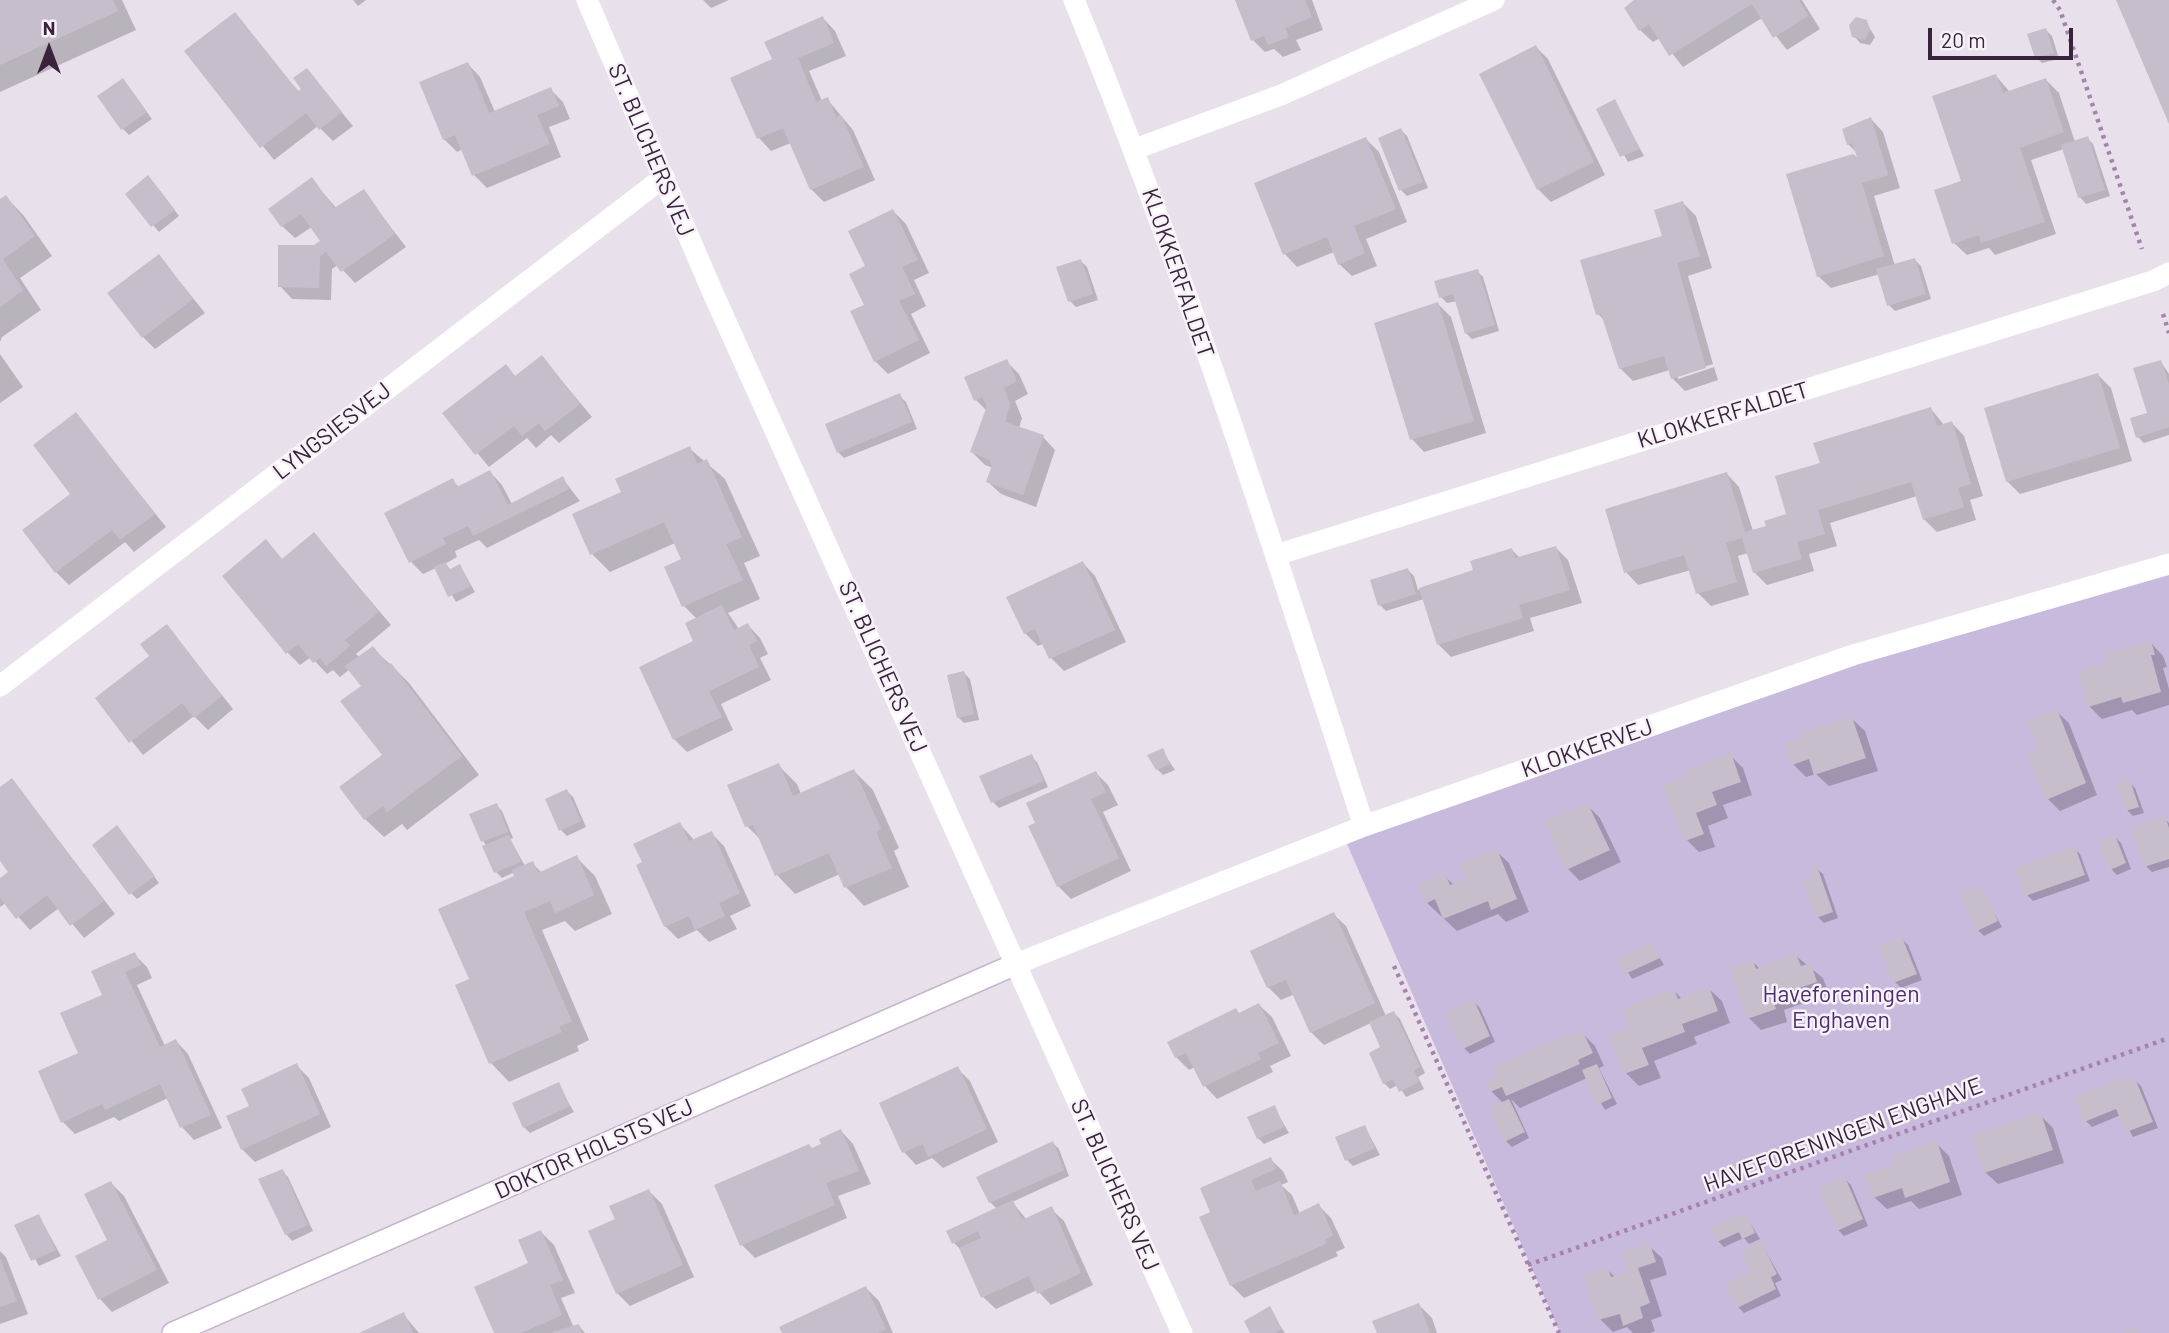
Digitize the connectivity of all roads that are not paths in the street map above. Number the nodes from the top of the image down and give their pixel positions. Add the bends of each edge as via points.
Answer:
1 (587, 0) edge
2 (1074, 0) edge
3 (1494, 0) edge
4 (1135, 149) junction
5 (664, 177) junction
6 (2161, 277) edge
7 (1276, 555) junction
8 (2169, 564) edge
9 (0, 685) edge
10 (1364, 826) junction
11 (1016, 964) junction
12 (173, 1333) edge
13 (1182, 1333) edge

1 - 5 street, ST. BLICHERS VEJ
2 - 4 street, KLOKKERFALDET
3 - 4 street via 1280,94
4 - 7 street, KLOKKERFALDET
5 - 9 street, LYNGSIESVEJ
5 - 11 street, ST. BLICHERS VEJ
6 - 7 street, KLOKKERFALDET
7 - 10 street, KLOKKERFALDET
8 - 10 street, KLOKKERVEJ via 1853,655
10 - 11 street, KLOKKERVEJ
11 - 12 street, DOKTOR HOLSTS VEJ
11 - 13 street, ST. BLICHERS VEJ

